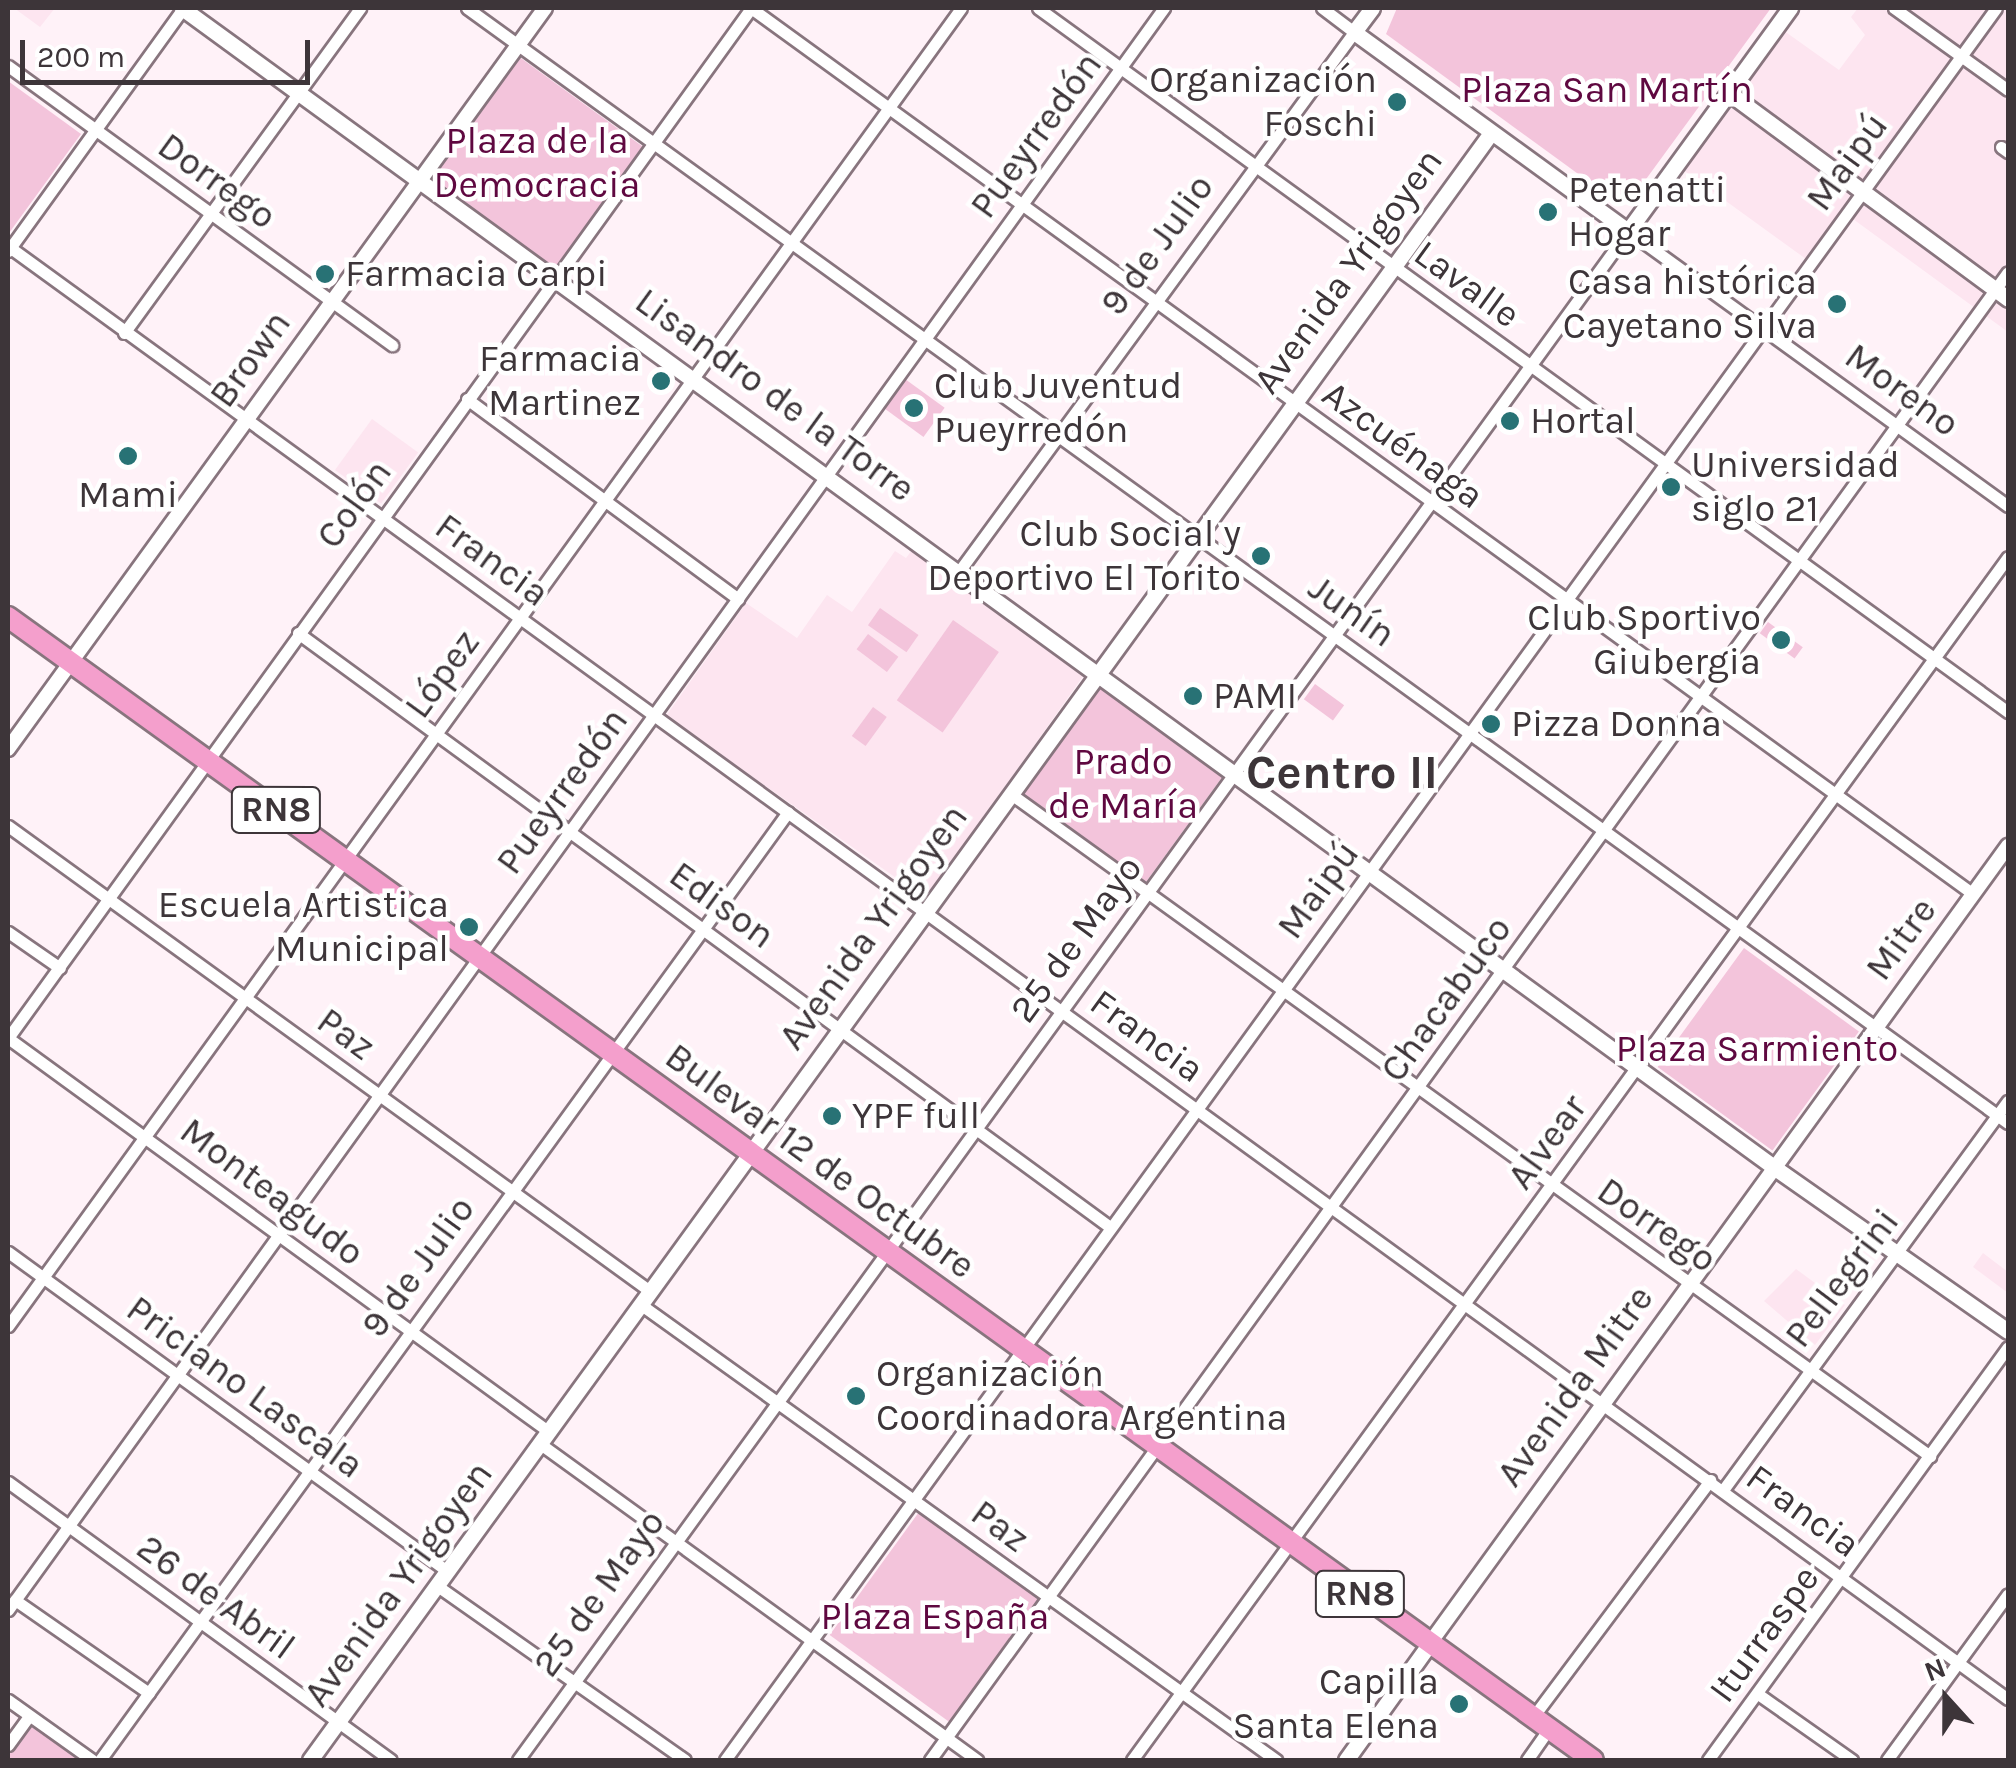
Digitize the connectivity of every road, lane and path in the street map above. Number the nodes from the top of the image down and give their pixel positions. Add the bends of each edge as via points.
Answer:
1 (182, 8) edge
2 (360, 8) edge
3 (467, 8) edge
4 (545, 8) edge
5 (751, 8) edge
6 (961, 8) edge
7 (1038, 8) edge
8 (1164, 8) edge
9 (1322, 8) edge
10 (1372, 8) edge
11 (1790, 8) edge
12 (1894, 8) edge
13 (1996, 8) edge
14 (1354, 32) junction
15 (518, 44) junction
16 (1961, 56) junction
17 (8, 66) edge
18 (1121, 68) junction
19 (2008, 90) edge
20 (299, 92) junction
21 (1728, 93) junction
22 (888, 109) junction
23 (95, 130) junction
24 (1490, 134) junction
25 (654, 140) junction
26 (1256, 166) junction
27 (420, 179) junction
28 (1862, 192) junction
29 (1022, 206) junction
30 (211, 213) junction
31 (1628, 231) junction
32 (792, 242) junction
33 (8, 248) edge
34 (1391, 266) junction
35 (2008, 272) edge
36 (556, 275) junction
37 (2002, 295) edge
38 (332, 301) junction
39 (1156, 303) junction
40 (1763, 330) junction
41 (124, 334) junction
42 (926, 338) junction
43 (392, 345) dead end
44 (1530, 366) junction
45 (694, 377) junction
46 (467, 399) junction
47 (1292, 402) junction
48 (246, 420) junction
49 (1896, 428) junction
50 (1059, 435) junction
51 (1666, 463) junction
52 (828, 474) junction
53 (604, 501) junction
54 (1433, 502) junction
55 (2008, 506) edge
56 (382, 516) junction
57 (1196, 537) junction
58 (2008, 557) edge
59 (1799, 560) junction
60 (960, 570) junction
61 (738, 599) junction
62 (1565, 600) junction
63 (8, 617) edge
64 (520, 618) junction
65 (298, 633) junction
66 (1335, 636) junction
67 (1934, 660) junction
68 (70, 662) junction
69 (1099, 672) junction
70 (1701, 699) junction
71 (2008, 712) edge
72 (654, 715) junction
73 (1470, 732) junction
74 (436, 734) junction
75 (8, 748) edge
76 (208, 760) junction
77 (1236, 772) junction
78 (1011, 794) junction
79 (1835, 796) junction
80 (788, 812) junction
81 (8, 826) edge
82 (1604, 831) junction
83 (569, 832) junction
84 (2008, 846) edge
85 (344, 860) junction
86 (1369, 871) junction
87 (1974, 894) junction
88 (1148, 896) junction
89 (109, 900) junction
90 (924, 911) junction
91 (704, 928) junction
92 (1739, 928) junction
93 (8, 932) edge
94 (479, 958) junction
95 (60, 968) junction
96 (1506, 968) junction
97 (1282, 992) junction
98 (244, 998) junction
99 (1063, 1012) junction
100 (1876, 1027) junction
101 (839, 1028) junction
102 (8, 1038) edge
103 (612, 1054) junction
104 (1638, 1068) junction
105 (1418, 1090) junction
106 (379, 1094) junction
107 (2008, 1101) edge
108 (1197, 1109) junction
109 (2003, 1120) edge
110 (976, 1129) junction
111 (146, 1135) junction
112 (749, 1153) junction
113 (1775, 1168) junction
114 (1552, 1187) junction
115 (514, 1191) junction
116 (1333, 1207) junction
117 (1110, 1227) junction
118 (278, 1236) junction
119 (8, 1252) edge
120 (1899, 1252) junction
121 (887, 1253) junction
122 (42, 1278) junction
123 (1688, 1284) junction
124 (645, 1297) junction
125 (1464, 1305) junction
126 (8, 1326) edge
127 (2008, 1330) edge
128 (410, 1333) junction
129 (2008, 1348) edge
130 (1022, 1350) junction
131 (1811, 1370) junction
132 (178, 1374) junction
133 (778, 1402) junction
134 (1602, 1402) junction
135 (543, 1437) junction
136 (1158, 1449) junction
137 (1930, 1456) junction
138 (310, 1471) junction
139 (1710, 1480) junction
140 (13, 1486) edge
141 (1723, 1490) junction
142 (913, 1501) junction
143 (8, 1504) edge
144 (68, 1527) junction
145 (678, 1542) junction
146 (1290, 1544) junction
147 (446, 1570) junction
148 (1842, 1576) junction
149 (436, 1585) junction
150 (2008, 1594) edge
151 (1048, 1597) junction
152 (12, 1605) edge
153 (201, 1624) junction
154 (814, 1638) junction
155 (1430, 1644) junction
156 (1958, 1662) junction
157 (575, 1682) junction
158 (1182, 1692) junction
159 (149, 1693) junction
160 (1758, 1694) junction
161 (2008, 1699) edge
162 (8, 1700) edge
163 (29, 1716) junction
164 (338, 1722) junction
165 (1541, 1723) junction
166 (946, 1738) junction
167 (8, 1745) edge
168 (92, 1760) edge
169 (100, 1760) edge
170 (310, 1760) edge
171 (391, 1760) edge
172 (518, 1760) edge
173 (685, 1760) edge
174 (725, 1760) edge
175 (930, 1760) edge
176 (977, 1760) edge
177 (1132, 1760) edge
178 (1276, 1760) edge
179 (1346, 1760) edge
180 (1527, 1760) edge
181 (1593, 1760) edge
182 (1708, 1760) edge
183 (1852, 1760) edge
184 (1888, 1760) edge

1 - 20 main road, Lisandro de la Torre
1 - 23 street
2 - 20 street
3 - 15 street, Junín
4 - 15 street, Brown
5 - 22 street, Azcuénaga
5 - 25 street, Colón
6 - 22 street, López
7 - 18 street, Lavalle
8 - 18 street, Pueyrredón
9 - 14 street, Moreno
10 - 14 main road, 9 de Julio
11 - 21 main road, 25 de Mayo
12 - 16 street
13 - 16 street, Maipú
14 - 24 main road, Moreno
14 - 26 street, 9 de Julio
15 - 25 street, Junín
15 - 27 street, Brown
16 - 19 street
16 - 28 street, Maipú
17 - 23 street, Dorrego
18 - 26 street, Lavalle
18 - 29 street, Pueyrredón
20 - 27 main road, Lisandro de la Torre
20 - 30 street
21 - 28 main road
21 - 31 main road, 25 de Mayo
22 - 29 street, Azcuénaga
22 - 32 street, López
23 - 30 street, Dorrego
23 - 33 street
24 - 31 main road, Moreno
24 - 34 main road, Avenida Yrigoyen
25 - 32 street, Junín
25 - 36 street, Colón
26 - 34 street, Lavalle
26 - 39 street, 9 de Julio
27 - 36 main road, Lisandro de la Torre
27 - 38 street, Brown
28 - 37 main road
28 - 40 street, Maipú
29 - 39 street, Azcuénaga
29 - 42 street, Pueyrredón
30 - 38 street, Dorrego
30 - 41 street
31 - 40 street, Moreno
31 - 44 street, 25 de Mayo
32 - 42 street, Junín
32 - 45 street, López
33 - 41 street, Francia
34 - 44 street, Lavalle
34 - 47 main road, Avenida Yrigoyen
35 - 37 street, Chacabuco
36 - 45 main road, Lisandro de la Torre
36 - 46 street, Colón
37 - 49 street, Chacabuco
38 - 43 street, Dorrego
38 - 48 street, Brown
39 - 47 street, Azcuénaga
39 - 50 street, 9 de Julio
40 - 49 street, Moreno
40 - 51 street, Maipú
41 - 48 street, Francia
42 - 50 street, Junín
42 - 52 street, Pueyrredón
44 - 51 street, Lavalle
44 - 54 street, 25 de Mayo
45 - 52 main road, Lisandro de la Torre
45 - 53 street, López
46 - 53 street
46 - 56 street, Colón
47 - 54 street, Azcuénaga
47 - 57 main road, Avenida Yrigoyen
48 - 56 street, Francia
48 - 68 street, Brown
49 - 55 street, Moreno
49 - 59 street, Chacabuco
50 - 57 street, Junín
50 - 60 street, 9 de Julio
51 - 59 street, Lavalle
51 - 62 street, Maipú
52 - 60 main road, Lisandro de la Torre
52 - 61 street, Pueyrredón
53 - 61 street
53 - 64 street, López
54 - 62 street, Azcuénaga
54 - 66 street, 25 de Mayo
56 - 64 street, Francia
56 - 65 street, Colón
57 - 66 street, Junín
57 - 69 main road, Avenida Yrigoyen
58 - 67 street, Alvear
59 - 67 street, Lavalle
59 - 70 street, Chacabuco
60 - 69 main road, Lisandro de la Torre
61 - 72 street, Pueyrredón
62 - 70 street, Azcuénaga
62 - 73 street, Maipú
63 - 68 highway, Bulevar 12 de Octubre / RN8
64 - 72 street, Francia
64 - 74 street, López
65 - 74 street, Edison
65 - 76 street, Colón
66 - 73 street, Junín
66 - 77 street, 25 de Mayo
67 - 71 street, Lavalle
67 - 79 street, Alvear
68 - 75 street, Brown
68 - 76 highway, Bulevar 12 de Octubre / RN8
69 - 77 main road, Lisandro de la Torre
69 - 78 main road, Avenida Yrigoyen
70 - 79 street, Azcuénaga
70 - 82 street, Chacabuco
72 - 80 street, Francia
72 - 83 street, Pueyrredón
73 - 82 street, Junín
73 - 86 street, Maipú
74 - 83 street, Edison
74 - 85 street, López
76 - 85 highway, Bulevar 12 de Octubre / RN8
76 - 89 street, Colón
77 - 86 main road, Lisandro de la Torre
77 - 88 street, 25 de Mayo
78 - 88 street, Dorrego
78 - 90 main road, Avenida Yrigoyen
79 - 87 street, Azcuénaga
79 - 92 street, Alvear
80 - 90 street, Francia
80 - 91 street, 9 de Julio
81 - 89 street, Paz
82 - 92 street, Junín
82 - 96 street, Chacabuco
83 - 91 street, Edison
83 - 94 street, Pueyrredón
84 - 87 street, Mitre
85 - 94 highway, Bulevar 12 de Octubre / RN8
85 - 98 street, López
86 - 96 main road, Lisandro de la Torre
86 - 97 street, Maipú
87 - 100 street, Mitre
88 - 97 street, Dorrego
88 - 99 street, 25 de Mayo
89 - 95 street, Colón
89 - 98 street, Paz
90 - 99 street, Francia
90 - 101 main road, Avenida Yrigoyen
91 - 101 street, Edison
91 - 103 street, 9 de Julio
92 - 100 street, Junín
92 - 104 street, Alvear
93 - 95 street
94 - 103 highway, Bulevar 12 de Octubre / RN8
94 - 106 street, Pueyrredón
95 - 102 street, Colón
96 - 104 main road, Lisandro de la Torre
96 - 105 street, Chacabuco
97 - 105 street, Dorrego
97 - 108 street, Maipú
98 - 106 street, Paz
98 - 111 street, López
99 - 108 street, Francia
99 - 110 street, 25 de Mayo
100 - 109 street, Junín
100 - 113 street, Mitre
101 - 110 street, Edison
101 - 112 main road, Avenida Yrigoyen
102 - 111 street, Monteagudo
103 - 112 highway, Bulevar 12 de Octubre / RN8
103 - 115 street, 9 de Julio
104 - 113 main road, Lisandro de la Torre
104 - 114 street, Alvear
105 - 114 street, Dorrego
105 - 116 street, Chacabuco
106 - 115 street, Paz
106 - 118 street, Pueyrredón
107 - 109 street, Pellegrini
108 - 116 street, Francia
108 - 117 street, Maipú
109 - 120 street, Pellegrini
110 - 117 street, Edison
110 - 121 street, 25 de Mayo
111 - 118 street, Monteagudo
111 - 122 street, López
112 - 121 highway, Bulevar 12 de Octubre / RN8
112 - 124 main road, Avenida Yrigoyen
113 - 120 main road, Lisandro de la Torre
113 - 123 street, Avenida Mitre
114 - 123 street, Dorrego
114 - 125 street, Alvear
115 - 124 street, Paz
115 - 128 street, 9 de Julio
116 - 125 street, Francia
116 - 136 street, Chacabuco
117 - 130 street, Maipú
118 - 128 street, Monteagudo
118 - 132 street, Pueyrredón
119 - 122 street, Priciano Lascala
120 - 127 main road, Lisandro de la Torre
120 - 131 street, Pellegrini
121 - 130 highway, Bulevar 12 de Octubre / RN8
121 - 133 street, 25 de Mayo
122 - 126 street, López
122 - 132 street, Priciano Lascala
123 - 131 street, Dorrego
123 - 134 street, Avenida Mitre
124 - 133 street, Paz
124 - 135 main road, Avenida Yrigoyen
125 - 134 street, Francia
125 - 146 street, Alvear
128 - 135 street, Monteagudo
128 - 138 street, 9 de Julio
129 - 137 street, Iturraspe
130 - 136 highway, Bulevar 12 de Octubre / RN8
130 - 142 street, Maipú
131 - 137 street, Dorrego
131 - 141 street, Pellegrini
132 - 138 street, Priciano Lascala
132 - 144 street, Pueyrredón
133 - 142 street, Paz
133 - 145 street, 25 de Mayo
134 - 139 street, Francia
134 - 155 street, Avenida Mitre
135 - 145 street, Monteagudo
135 - 147 main road, Avenida Yrigoyen
136 - 146 highway, Bulevar 12 de Octubre / RN8
136 - 151 street, Chacabuco
137 - 148 street, Iturraspe
138 - 147 street, Priciano Lascala
138 - 153 street, 9 de Julio
139 - 141 street, Francia
139 - 165 street
140 - 143 street
140 - 144 street, 26 de Abril
141 - 148 street, Francia
142 - 151 street, Paz
142 - 154 street, Maipú
144 - 152 street, Pueyrredón
144 - 153 street, 26 de Abril
145 - 154 street, Monteagudo
145 - 157 street, 25 de Mayo
146 - 155 highway, Bulevar 12 de Octubre / RN8
146 - 158 street, Alvear
147 - 149 main road, Avenida Yrigoyen
148 - 156 street, Francia
148 - 160 street, Iturraspe
149 - 157 street
149 - 164 main road, Avenida Yrigoyen
150 - 156 street
151 - 158 street, Paz
151 - 166 street, Chacabuco
152 - 159 street
153 - 159 street, 9 de Julio
153 - 164 street, 26 de Abril
154 - 166 street, Monteagudo
154 - 174 street, Maipú
155 - 165 highway, Bulevar 12 de Octubre / RN8
155 - 179 main road
156 - 161 street, Francia
156 - 184 street
157 - 172 street, 25 de Mayo
157 - 173 street
158 - 177 street, Alvear
158 - 178 street, Paz
159 - 169 street, 9 de Julio
160 - 182 street, Iturraspe
160 - 183 street
162 - 163 street
163 - 167 street
163 - 168 street
164 - 170 main road, Avenida Yrigoyen
164 - 171 street, 26 de Abril
165 - 180 street
165 - 181 highway, Bulevar 12 de Octubre / RN8
166 - 175 street, Chacabuco
166 - 176 street, Monteagudo

